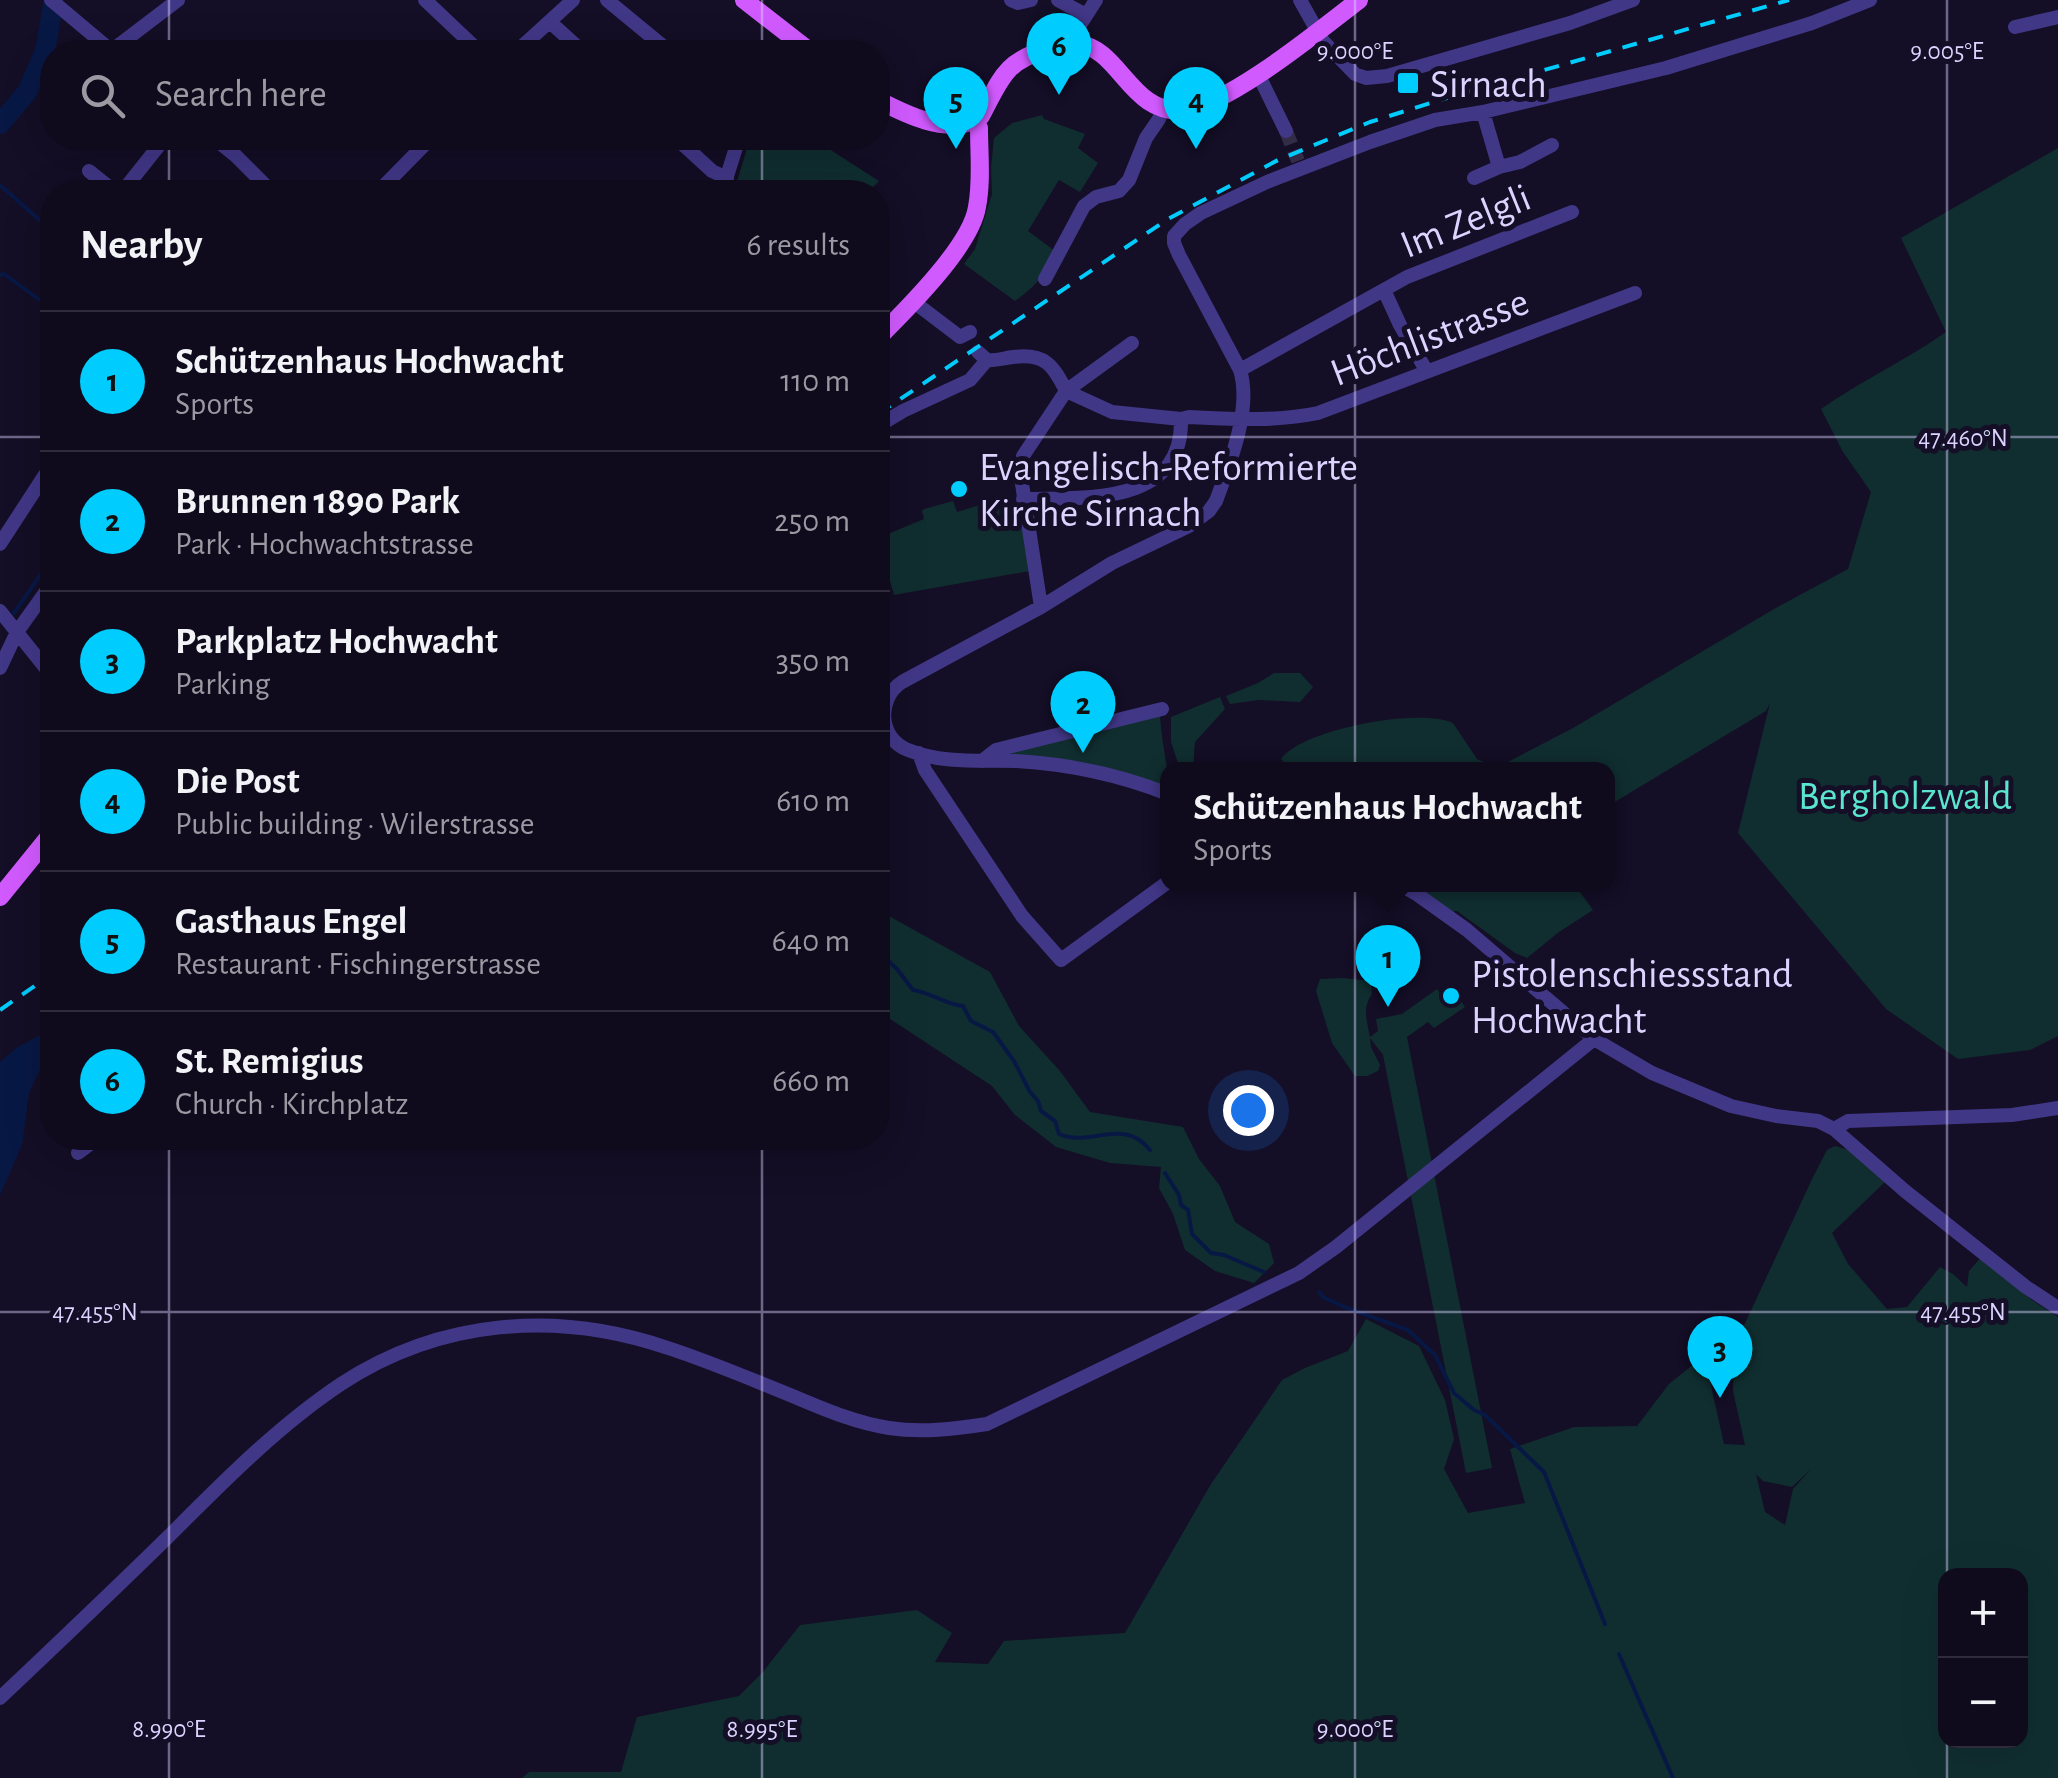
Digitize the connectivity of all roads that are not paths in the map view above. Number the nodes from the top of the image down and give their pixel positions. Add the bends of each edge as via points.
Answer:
1 (178, 0) edge
2 (425, 0) edge
3 (572, 0) edge
4 (607, 0) edge
5 (744, 0) edge
6 (1012, 0) edge
7 (1031, 0) edge
8 (1058, 0) edge
9 (1096, 0) edge
10 (1300, 0) edge
11 (1359, 0) edge
12 (1633, 0) edge
13 (1870, 0) edge
14 (56, 4) edge
15 (1086, 15) junction
16 (2058, 17) edge
17 (550, 22) junction
18 (2015, 27) dead end
19 (1317, 32) junction
20 (98, 40) edge
21 (127, 40) edge
22 (467, 40) edge
23 (530, 40) edge
24 (570, 40) edge
25 (655, 40) edge
26 (793, 40) edge
27 (1076, 44) junction
28 (1258, 74) junction
29 (890, 106) edge
30 (1163, 108) junction
31 (1484, 112) junction
32 (975, 120) junction
33 (1286, 131) tunnel mouth
34 (1552, 145) dead end
35 (155, 150) edge
36 (229, 150) edge
37 (420, 150) edge
38 (689, 150) edge
39 (735, 150) edge
40 (1498, 167) junction
41 (90, 171) dead end
42 (1474, 178) dead end
43 (102, 180) edge
44 (128, 180) edge
45 (260, 180) edge
46 (390, 180) edge
47 (720, 180) edge
48 (726, 180) edge
49 (1572, 212) dead end
50 (1045, 279) dead end
51 (1384, 290) junction
52 (1635, 294) dead end
53 (914, 302) junction
54 (890, 326) edge
55 (965, 335) dead end
56 (1132, 342) dead end
57 (1240, 370) junction
58 (1426, 370) junction
59 (1066, 391) junction
60 (1241, 418) junction
61 (890, 419) edge
62 (1181, 419) junction
63 (40, 482) edge
64 (1023, 499) junction
65 (0, 544) edge
66 (40, 600) edge
67 (1041, 607) junction
68 (0, 611) edge
69 (16, 632) junction
70 (40, 661) edge
71 (0, 668) edge
72 (890, 692) edge
73 (1162, 709) dead end
74 (890, 734) edge
75 (920, 753) junction
76 (982, 761) junction
77 (1160, 791) edge
78 (40, 849) edge
79 (1160, 888) edge
80 (1413, 892) edge
81 (0, 898) edge
82 (1594, 1039) junction
83 (2058, 1108) edge
84 (1834, 1129) junction
85 (83, 1150) edge
86 (78, 1154) dead end
87 (2058, 1308) edge
88 (0, 1698) edge

1 - 21 street
2 - 22 street
3 - 17 street
4 - 25 street
5 - 26 main road
6 - 7 street
8 - 15 street
9 - 15 street
10 - 19 street
11 - 19 main road
12 - 19 street via 1379,78 1355,74
13 - 31 street via 1666,68
14 - 20 street
15 - 27 street
16 - 18 street
17 - 23 street
17 - 24 street
19 - 28 main road
27 - 30 main road via 1099,52
27 - 32 main road via 1016,62
28 - 30 main road via 1198,107
28 - 33 street
29 - 32 main road via 932,121
30 - 50 street via 1128,180 1084,206
31 - 40 street, Im Zelgli
31 - 57 street via 1435,120 1300,164 1185,224 1174,242
32 - 53 main road via 980,182 974,220
34 - 40 street, Im Zelgli
35 - 44 street
36 - 45 street
37 - 46 street
38 - 47 street
39 - 48 street
40 - 42 street, Im Zelgli
41 - 43 street
49 - 51 street, Im Zelgli
51 - 57 street, Im Zelgli
51 - 58 street
52 - 58 street, Höchlistrasse
53 - 54 main road
53 - 55 street
56 - 59 street
57 - 60 street
58 - 60 street, Höchlistrasse via 1318,413
59 - 61 street, Höchlistrasse via 1043,360 982,356 970,380
59 - 62 street, Höchlistrasse via 1112,412
59 - 64 street via 1023,456
60 - 62 street, Höchlistrasse
60 - 67 street via 1209,511
62 - 64 street via 1173,460 1136,488 1109,497
63 - 65 street
64 - 67 street
66 - 69 street
67 - 72 street
68 - 69 street
69 - 70 street
69 - 71 street
73 - 76 street via 996,750
74 - 75 street
75 - 76 street
75 - 79 street via 1022,916 1061,960
76 - 77 street via 1051,764
78 - 81 main road
80 - 82 street
82 - 84 street via 1652,1073 1731,1106
82 - 88 street via 1299,1273 987,1424 915,1431 860,1422 692,1356 595,1328 490,1328 394,1356 341,1384 285,1427
83 - 84 street via 1848,1121
84 - 87 street
85 - 86 street

